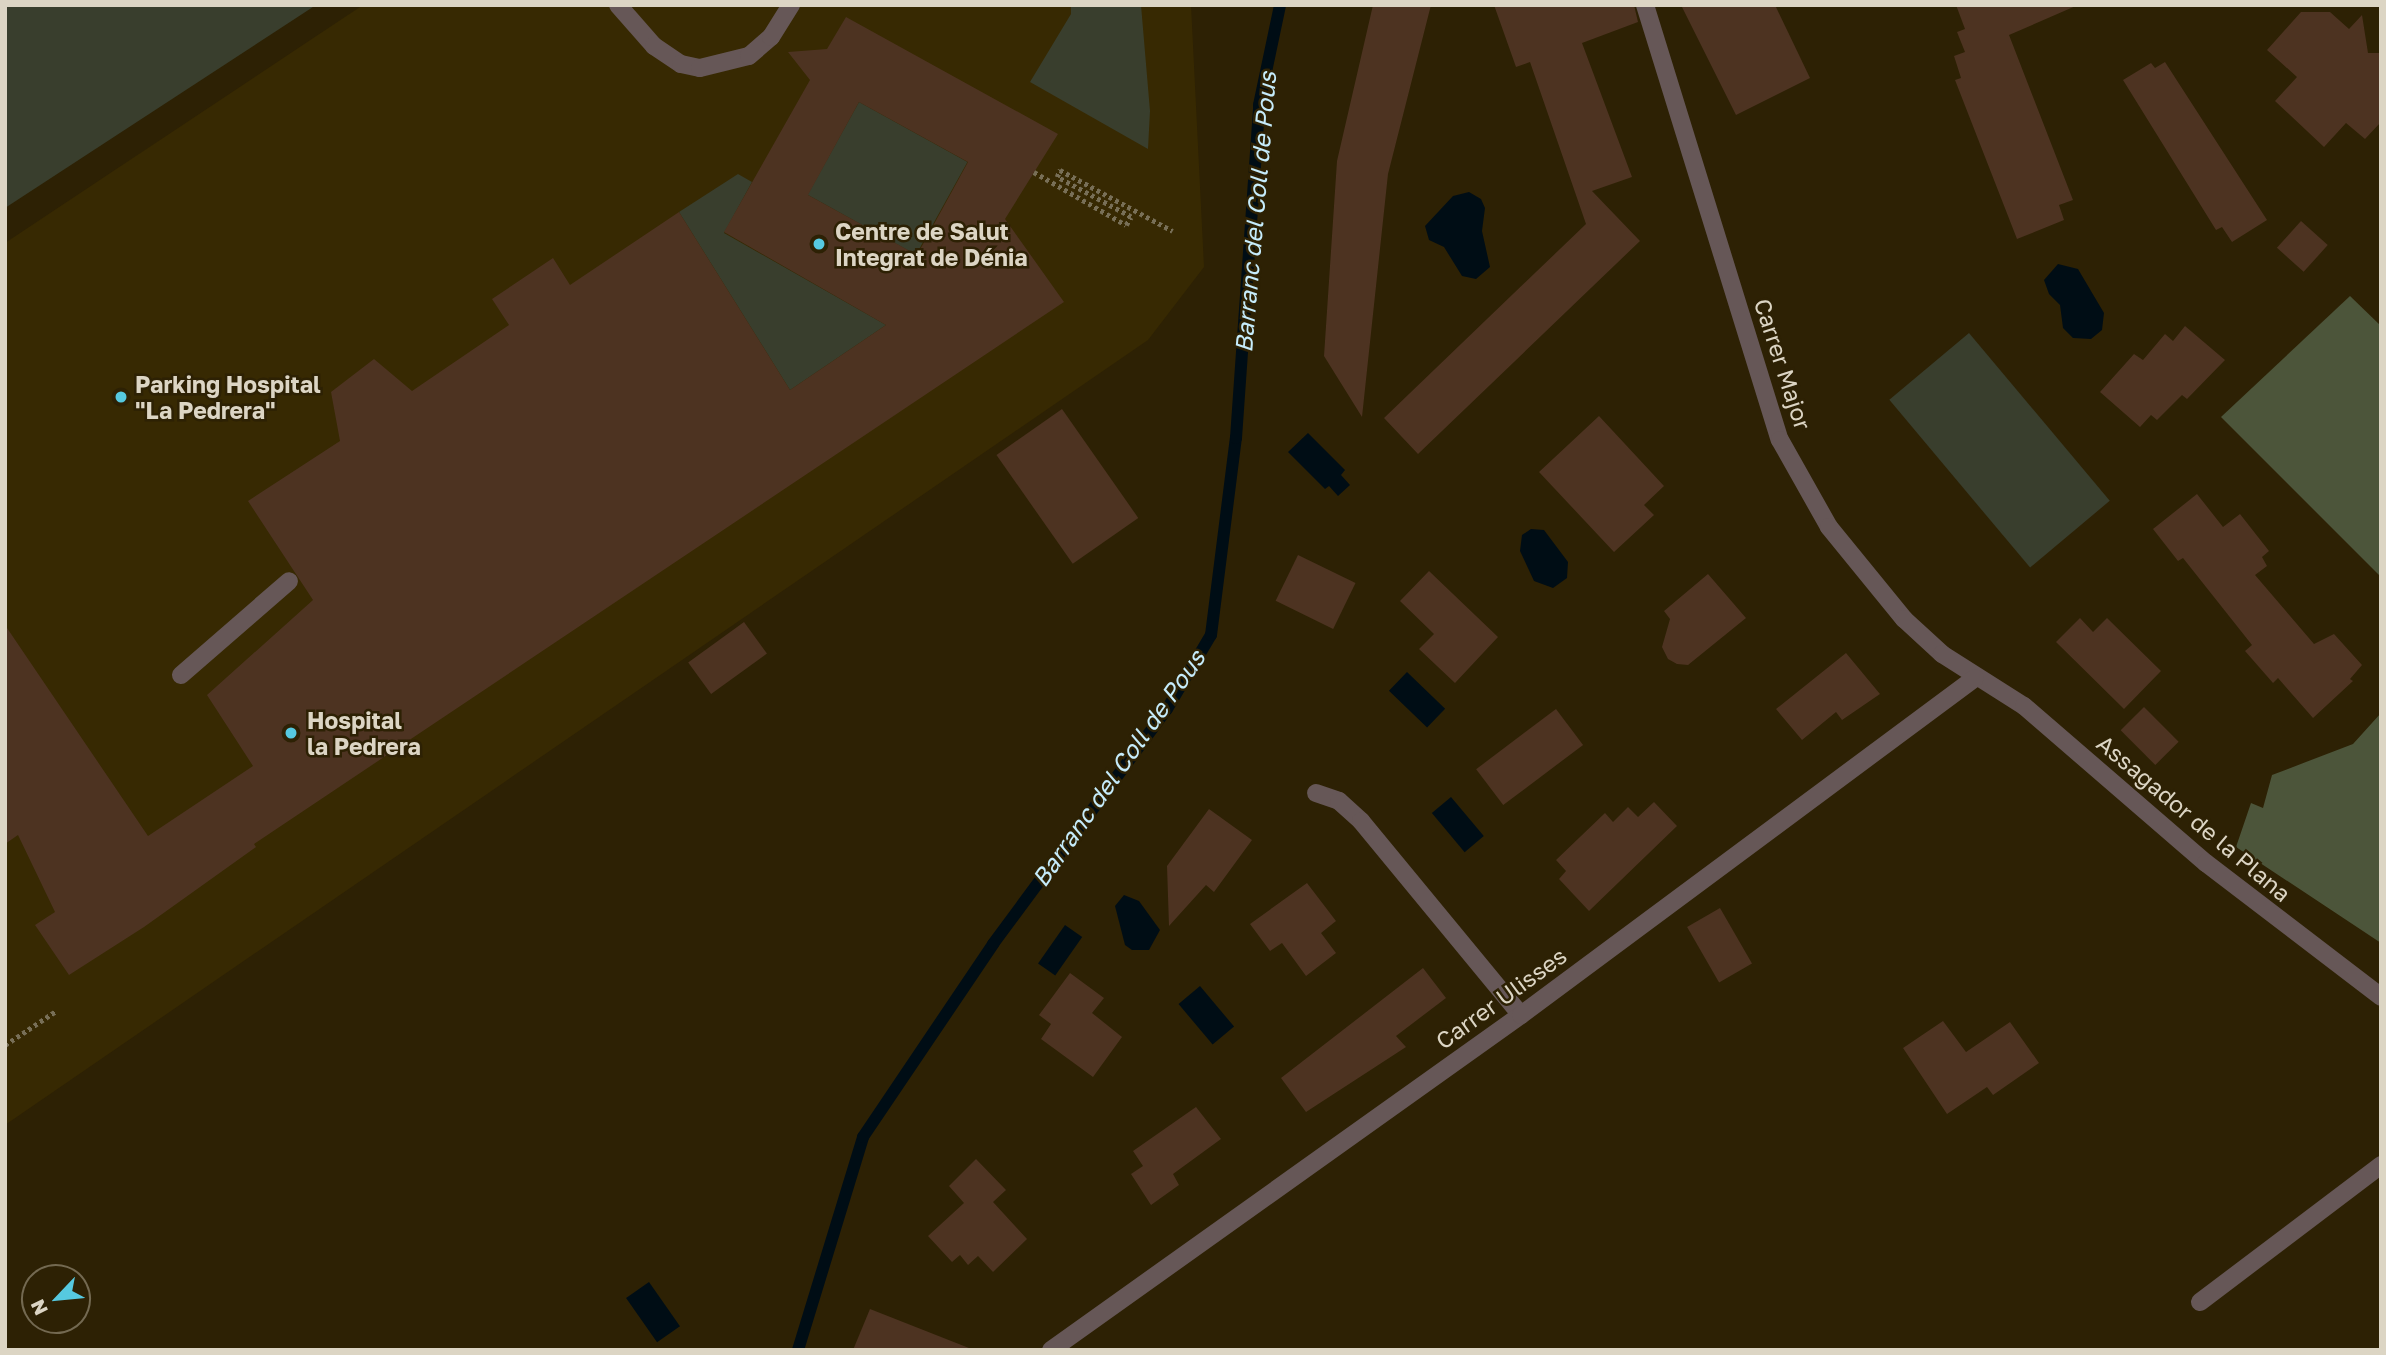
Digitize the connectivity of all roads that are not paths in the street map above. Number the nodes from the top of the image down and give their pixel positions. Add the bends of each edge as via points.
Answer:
1 (618, 5) edge
2 (791, 5) edge
3 (1645, 5) edge
4 (289, 581) dead end
5 (181, 675) dead end
6 (1975, 678) junction
7 (1316, 793) dead end
8 (2381, 997) edge
9 (1521, 1015) junction
10 (2381, 1165) edge
11 (2200, 1302) dead end
12 (1051, 1350) edge

1 - 2 street via 654,46 681,64 700,68 749,56 771,37
3 - 6 street, Carrer Major via 1780,440 1829,527 1858,566 1914,629
4 - 5 street
6 - 8 street, Assagador de la Plana via 2024,706 2206,863
6 - 9 street, Carrer Ulisses
7 - 9 street via 1339,801 1361,821
9 - 12 street, Carrer Ulisses
10 - 11 street

